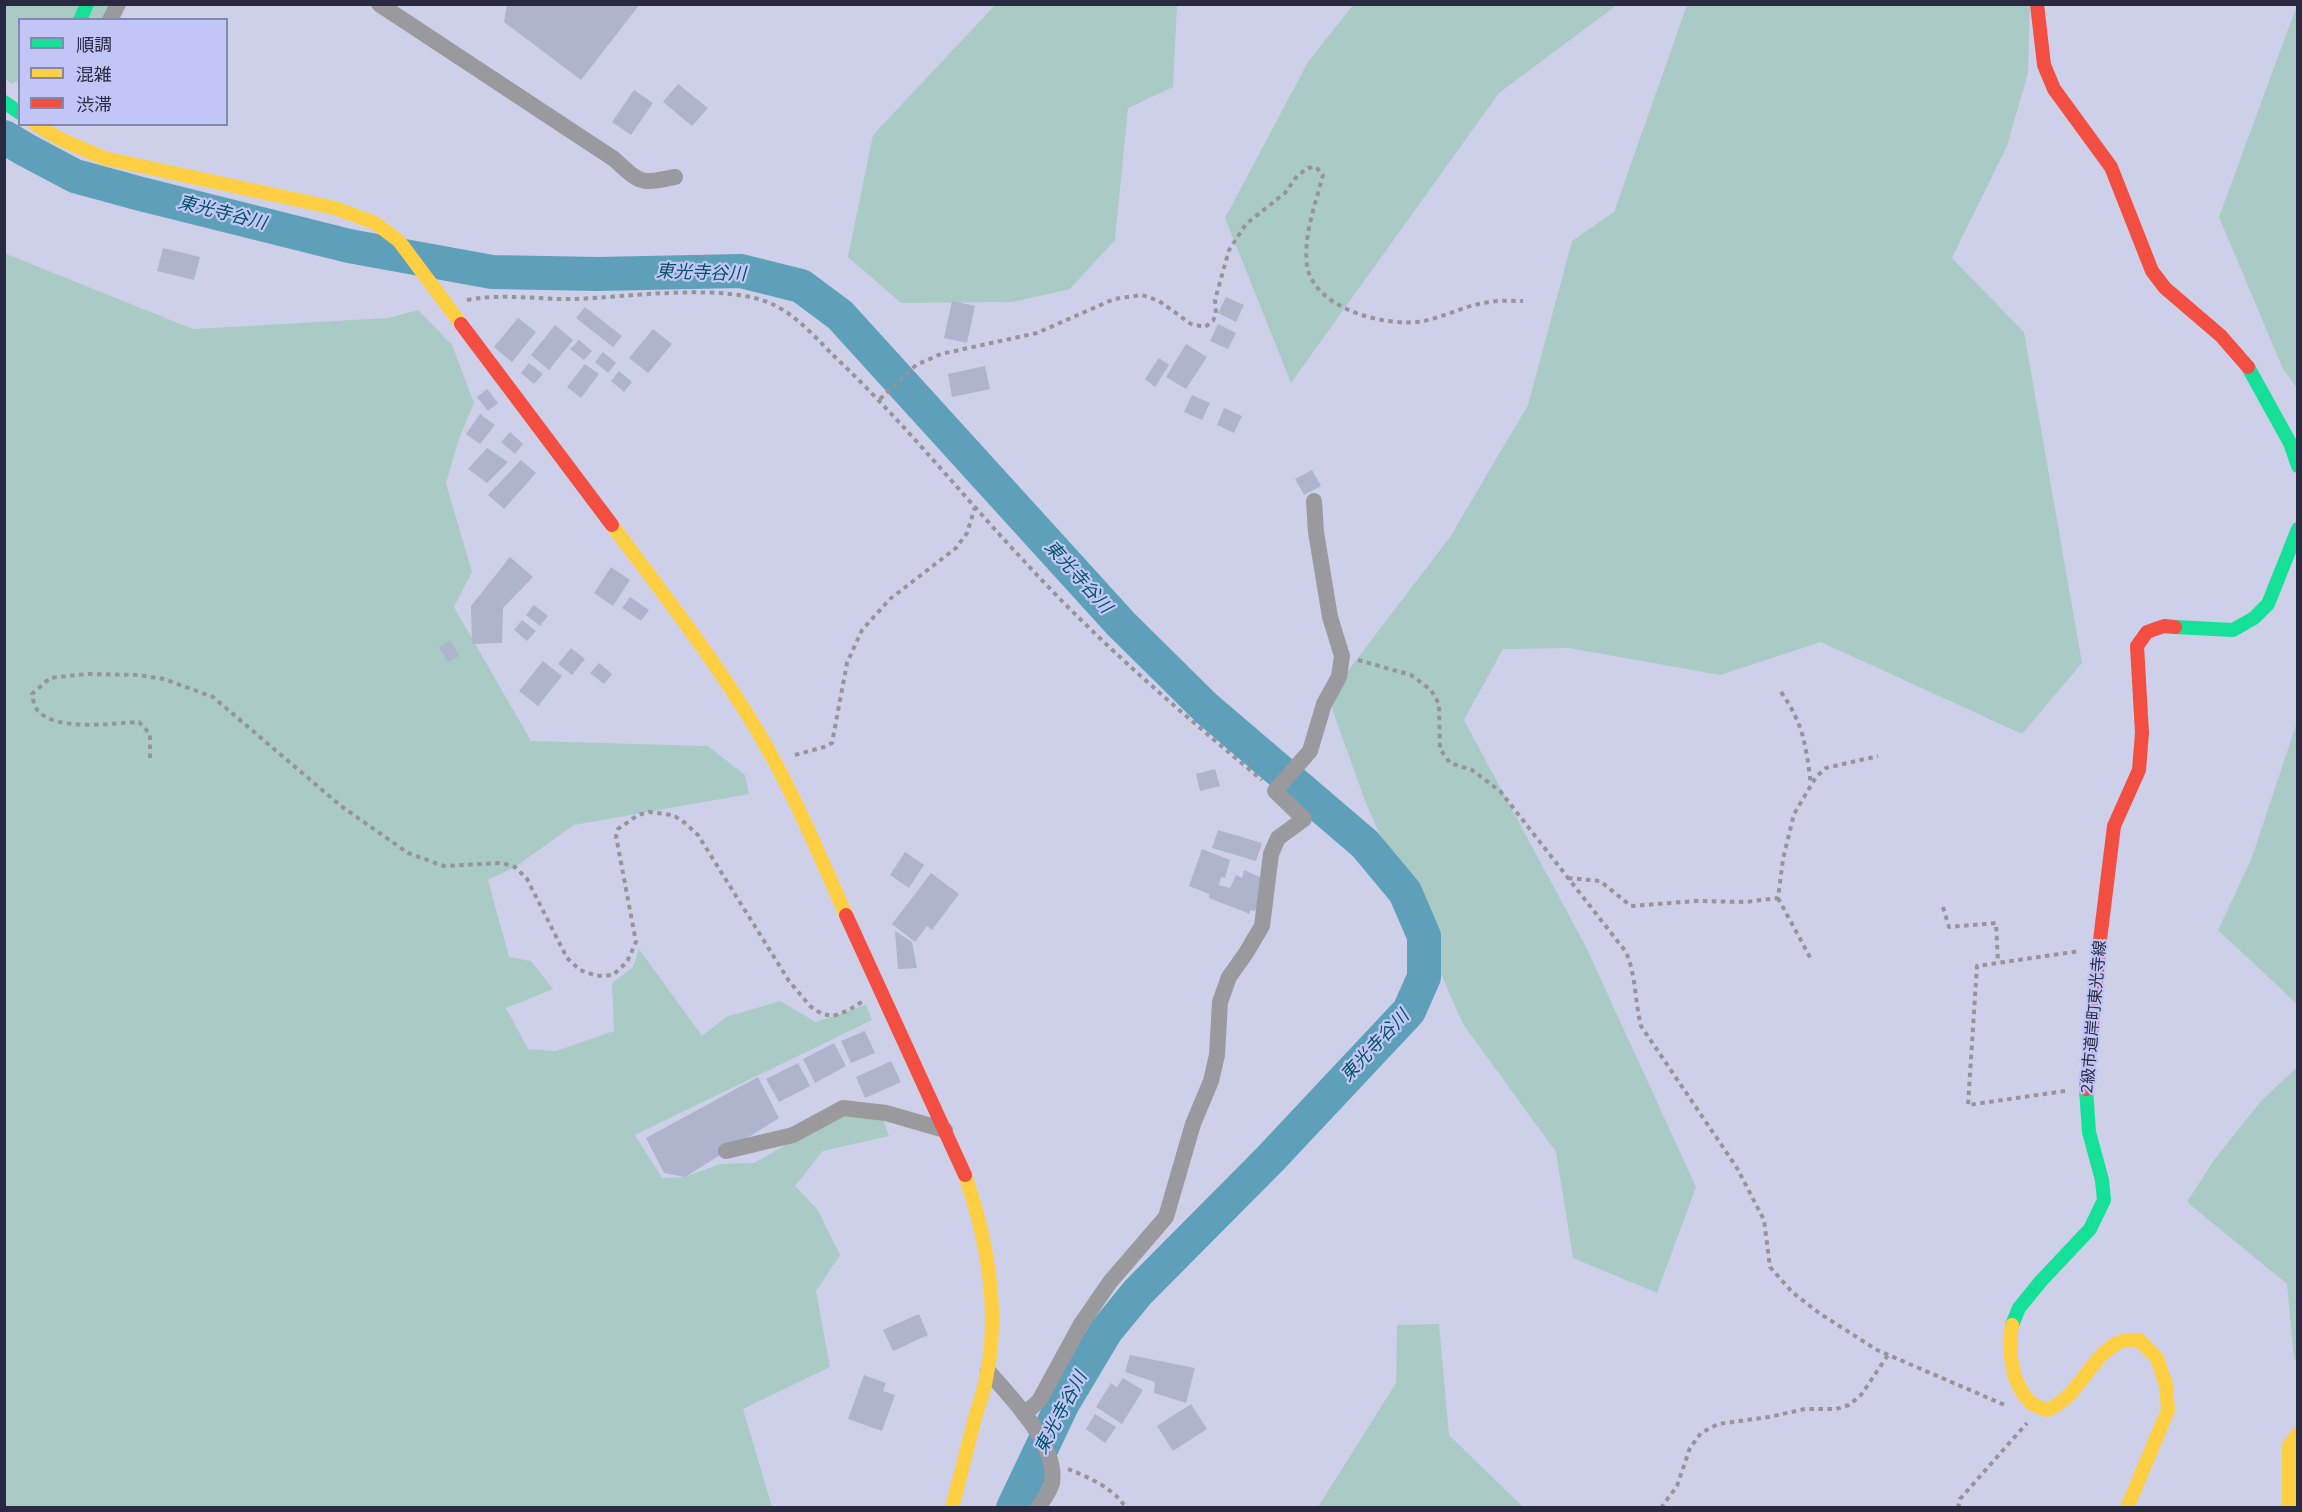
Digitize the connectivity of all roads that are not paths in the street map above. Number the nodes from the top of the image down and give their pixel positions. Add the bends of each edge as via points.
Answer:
1 (87, 4) edge
2 (118, 4) edge
3 (379, 4) edge
4 (2037, 4) edge
5 (81, 18) edge
6 (112, 18) edge
7 (4, 102) edge
8 (18, 112) edge
9 (38, 126) edge
10 (675, 177) dead end
11 (2298, 466) edge
12 (1314, 501) dead end
13 (2298, 529) edge
14 (945, 1130) junction
15 (726, 1151) dead end
16 (988, 1371) junction
17 (1027, 1418) junction
18 (2298, 1433) edge
19 (951, 1508) edge
20 (1038, 1508) edge
21 (2127, 1508) edge
22 (2289, 1508) edge

1 - 5 main road
2 - 6 street
3 - 10 street via 614,159 632,176 646,182
4 - 11 main road via 2044,65 2055,89 2111,167 2152,271 2247,366
7 - 8 main road
9 - 14 main road via 73,147 105,158 335,208 375,223 399,242 743,706 774,760
12 - 17 street via 1330,617 1342,656 1339,677 1324,704 1310,751 1275,791 1304,819 1278,838 1271,854 1262,926 1229,977 1220,1002 1211,1081 1193,1124 1166,1218 1110,1282
13 - 21 main road, 2級市道岸町東光寺線 via 2268,604 2254,618 2233,630 2164,626 2147,632 2137,646 2142,732 2139,770 2114,826 2086,1088 2089,1132 2104,1200 2090,1229 2019,1308 2011,1328 2017,1384 2035,1406 2046,1410 2060,1405 2102,1355 2121,1341 2139,1340 2157,1358 2166,1385 2168,1410
14 - 15 street via 886,1113 843,1108 793,1135
14 - 16 main road via 975,1202 984,1238 993,1325
16 - 17 street
16 - 19 main road
17 - 20 street via 1051,1461 1052,1484
18 - 22 main road via 2289,1446

